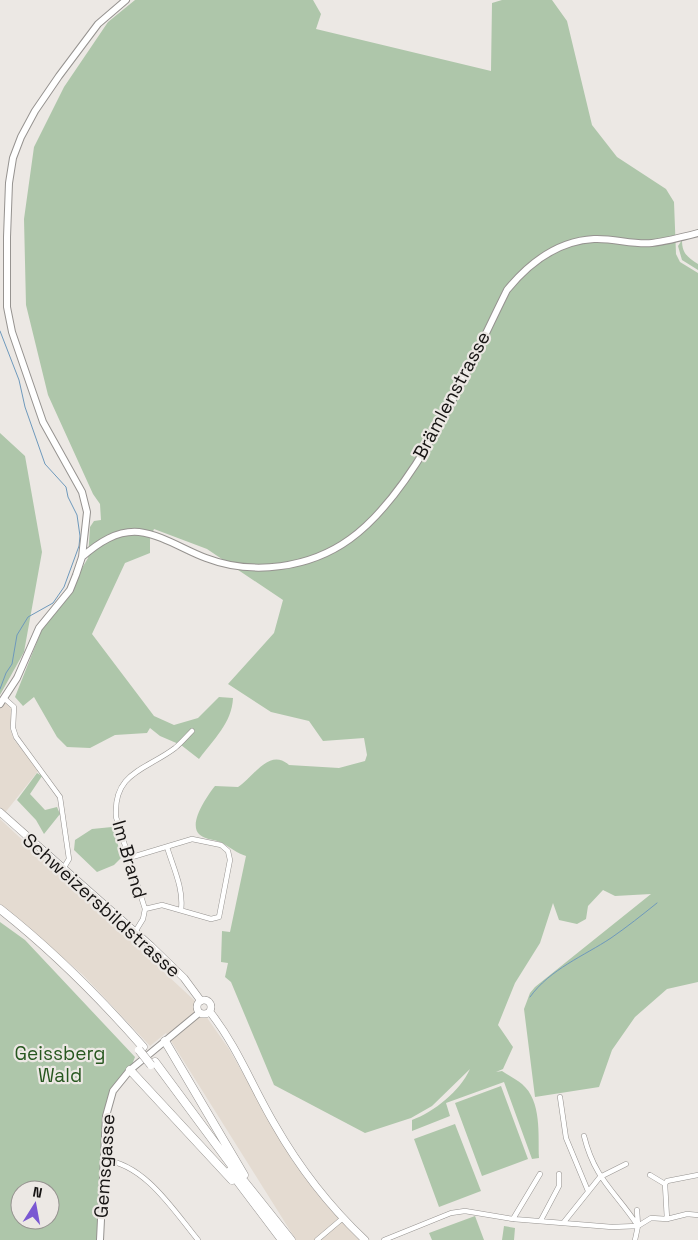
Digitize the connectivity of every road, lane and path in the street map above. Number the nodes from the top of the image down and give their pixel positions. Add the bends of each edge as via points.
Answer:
1 (126, 0) edge
2 (698, 233) edge
3 (82, 557) junction
4 (2, 701) edge
5 (192, 731) dead end
6 (0, 812) edge
7 (167, 847) junction
8 (129, 858) junction
9 (63, 869) junction
10 (0, 909) edge
11 (145, 909) junction
12 (181, 910) junction
13 (134, 932) junction
14 (201, 1001) junction
15 (210, 1012) junction
16 (199, 1013) junction
17 (165, 1041) junction
18 (130, 1070) junction
19 (560, 1097) dead end
20 (584, 1136) dead end
21 (104, 1160) junction
22 (626, 1164) dead end
23 (540, 1174) dead end
24 (559, 1174) dead end
25 (650, 1175) dead end
26 (698, 1175) edge
27 (600, 1177) junction
28 (665, 1184) junction
29 (588, 1191) junction
30 (256, 1201) junction
31 (637, 1210) dead end
32 (698, 1214) edge
33 (344, 1218) junction
34 (513, 1219) junction
35 (667, 1219) junction
36 (541, 1220) junction
37 (564, 1222) junction
38 (638, 1226) junction
39 (100, 1240) edge
40 (198, 1240) edge
41 (282, 1240) edge
42 (291, 1240) edge
43 (318, 1240) edge
44 (365, 1240) edge
45 (384, 1240) edge
46 (635, 1240) edge

1 - 3 street via 98,24 35,111 13,158 9,183 8,315 20,360 43,422 82,492 87,512
2 - 3 street, Brämlenstrasse via 651,243 594,239 549,252 522,272 506,290 428,443 399,488 361,530 327,553 277,567 231,566 138,532 113,535
3 - 4 street via 70,590 39,628 18,678
4 - 9 street via 14,707 16,737 60,797 69,858
5 - 8 street, Im Brand via 176,747 130,775 119,787 116,817
6 - 9 main road, Schweizersbildstrasse
7 - 8 street
7 - 12 street via 179,886
7 - 12 street via 192,839 221,845 228,851 230,860 219,916 211,919
8 - 11 street, Im Brand
9 - 13 main road, Schweizersbildstrasse
10 - 30 highway via 110,1009
11 - 12 street via 162,906
11 - 13 street, Im Brand via 143,919
13 - 14 main road, Schweizersbildstrasse via 184,978
14 - 15 main road via 210,1003
14 - 16 main road via 197,1006
15 - 16 main road
15 - 33 main road via 291,1150
16 - 17 street, Gemsgasse
17 - 18 street, Gemsgasse
17 - 30 highway
18 - 21 street, Gemsgasse via 118,1083 107,1108
18 - 30 highway
19 - 29 street via 566,1138
20 - 27 street
21 - 39 street, Gemsgasse
21 - 40 street via 140,1176 158,1192
22 - 27 street
23 - 34 street
24 - 36 street via 559,1186
25 - 28 street
26 - 28 street
27 - 29 street
27 - 38 street
28 - 35 street
29 - 37 street
30 - 41 highway
30 - 42 highway
31 - 38 street
32 - 35 street
33 - 43 street
33 - 44 main road
34 - 36 street
34 - 45 street via 465,1211 451,1213
35 - 38 street via 650,1218
36 - 37 street
37 - 38 street
38 - 46 street

